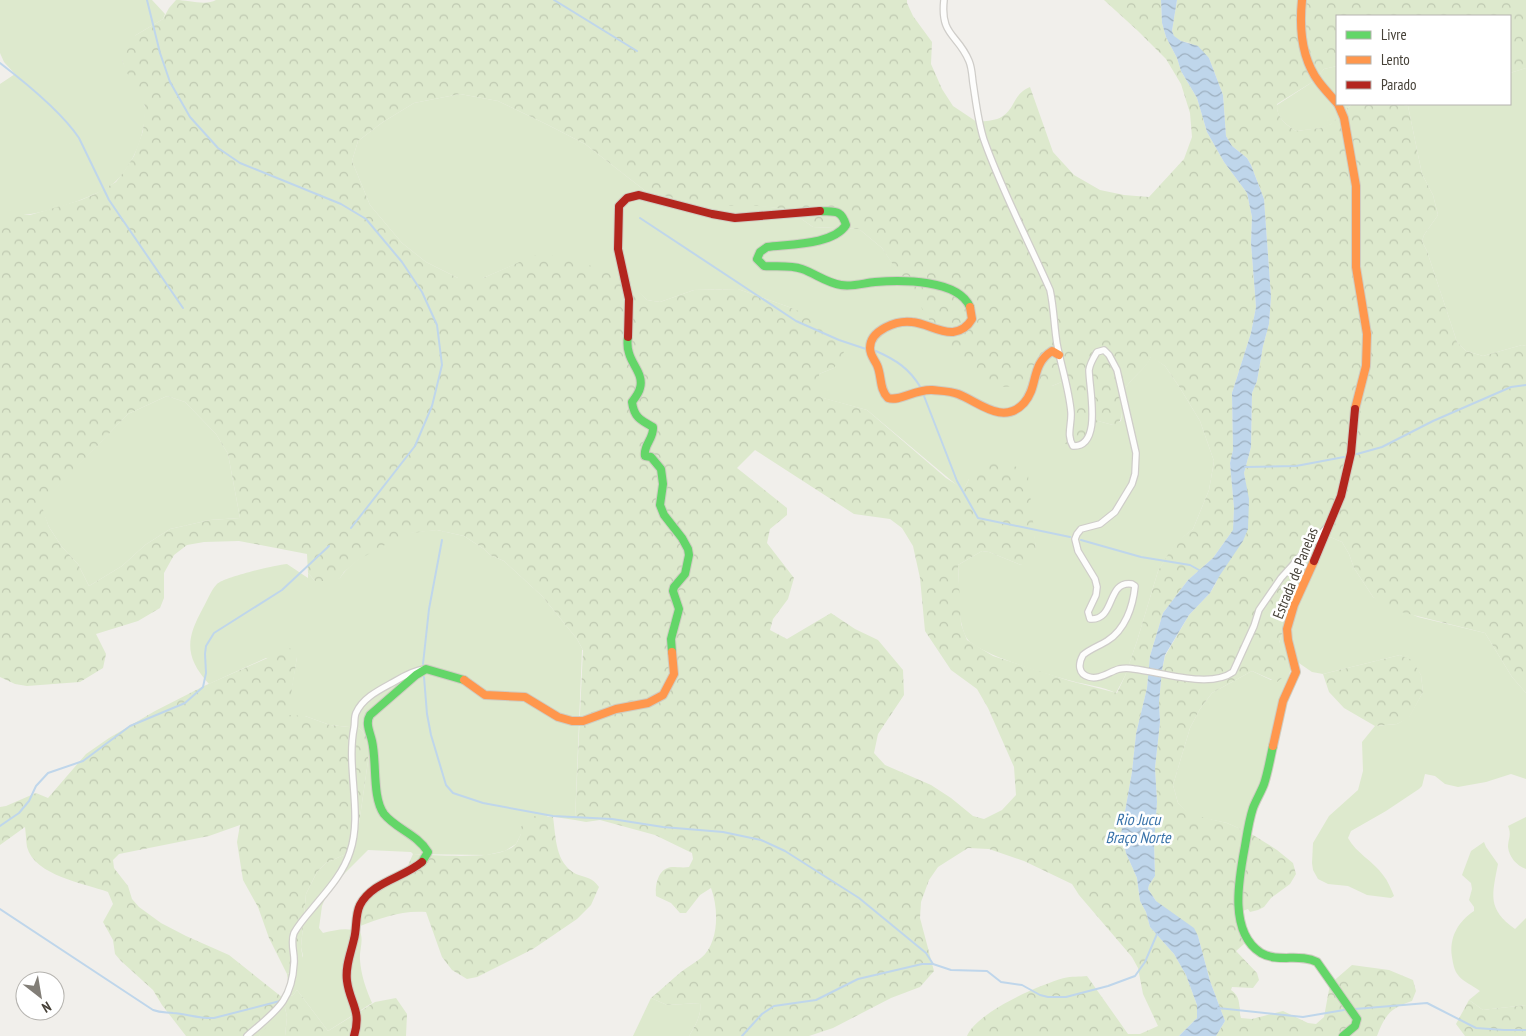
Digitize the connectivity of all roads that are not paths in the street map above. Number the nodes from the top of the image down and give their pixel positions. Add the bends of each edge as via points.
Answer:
1 (944, 0) edge
2 (1302, 0) edge
3 (1336, 103) edge
4 (1337, 105) edge
5 (1059, 355) junction
6 (1330, 524) junction
7 (426, 669) junction
8 (247, 1036) edge
9 (354, 1036) edge
10 (1343, 1036) edge

1 - 5 street via 945,26 970,63 984,139 1050,290
2 - 3 street, Estrada de Panelas via 1300,30 1305,54 1315,76
4 - 6 street, Estrada de Panelas via 1345,123 1356,186 1356,267 1367,351 1352,421 1351,453
5 - 6 street via 1071,413 1069,437 1073,446 1085,443 1090,433 1093,399 1089,368 1097,352 1104,350 1117,370 1136,454 1132,484 1115,512 1100,524 1081,529 1075,539 1097,587 1088,612 1090,618 1095,619 1105,613 1117,588 1126,583 1135,586 1132,603 1117,634 1083,655 1079,666 1085,675 1095,678 1120,669 1211,680 1226,678 1233,672 1259,610 1282,578
5 - 7 street via 1052,351 1044,354 1038,361 1034,381 1024,403 1006,413 984,409 953,393 932,390 918,390 893,400 884,395 877,364 871,354 870,344 876,333 909,321 941,331 959,331 972,317 964,296 950,288 916,282 839,286 802,269 764,266 757,259 757,254 767,247 834,237 846,225 838,212 735,218 639,195 627,198 619,206 618,249 629,299 627,346 641,384 632,402 633,411 640,420 653,427 652,438 643,451 661,469 660,505 689,555 685,574 673,591 679,609 671,639 674,674 671,682 663,695 648,703 616,709 583,721 572,721 558,717 525,697 485,695 463,679
6 - 10 street, Estrada de Panelas via 1288,625 1288,640 1296,672 1283,701 1264,784 1250,820 1240,872 1238,908 1247,941 1257,951 1271,957 1309,958 1320,964 1357,1019 1355,1026
7 - 8 street via 416,670 368,697 355,714 352,739 355,810 350,852 332,884 294,934 294,966 288,994 274,1012
7 - 9 street via 368,718 380,809 425,845 428,852 422,863 375,890 360,905 347,971 348,988 358,1018

